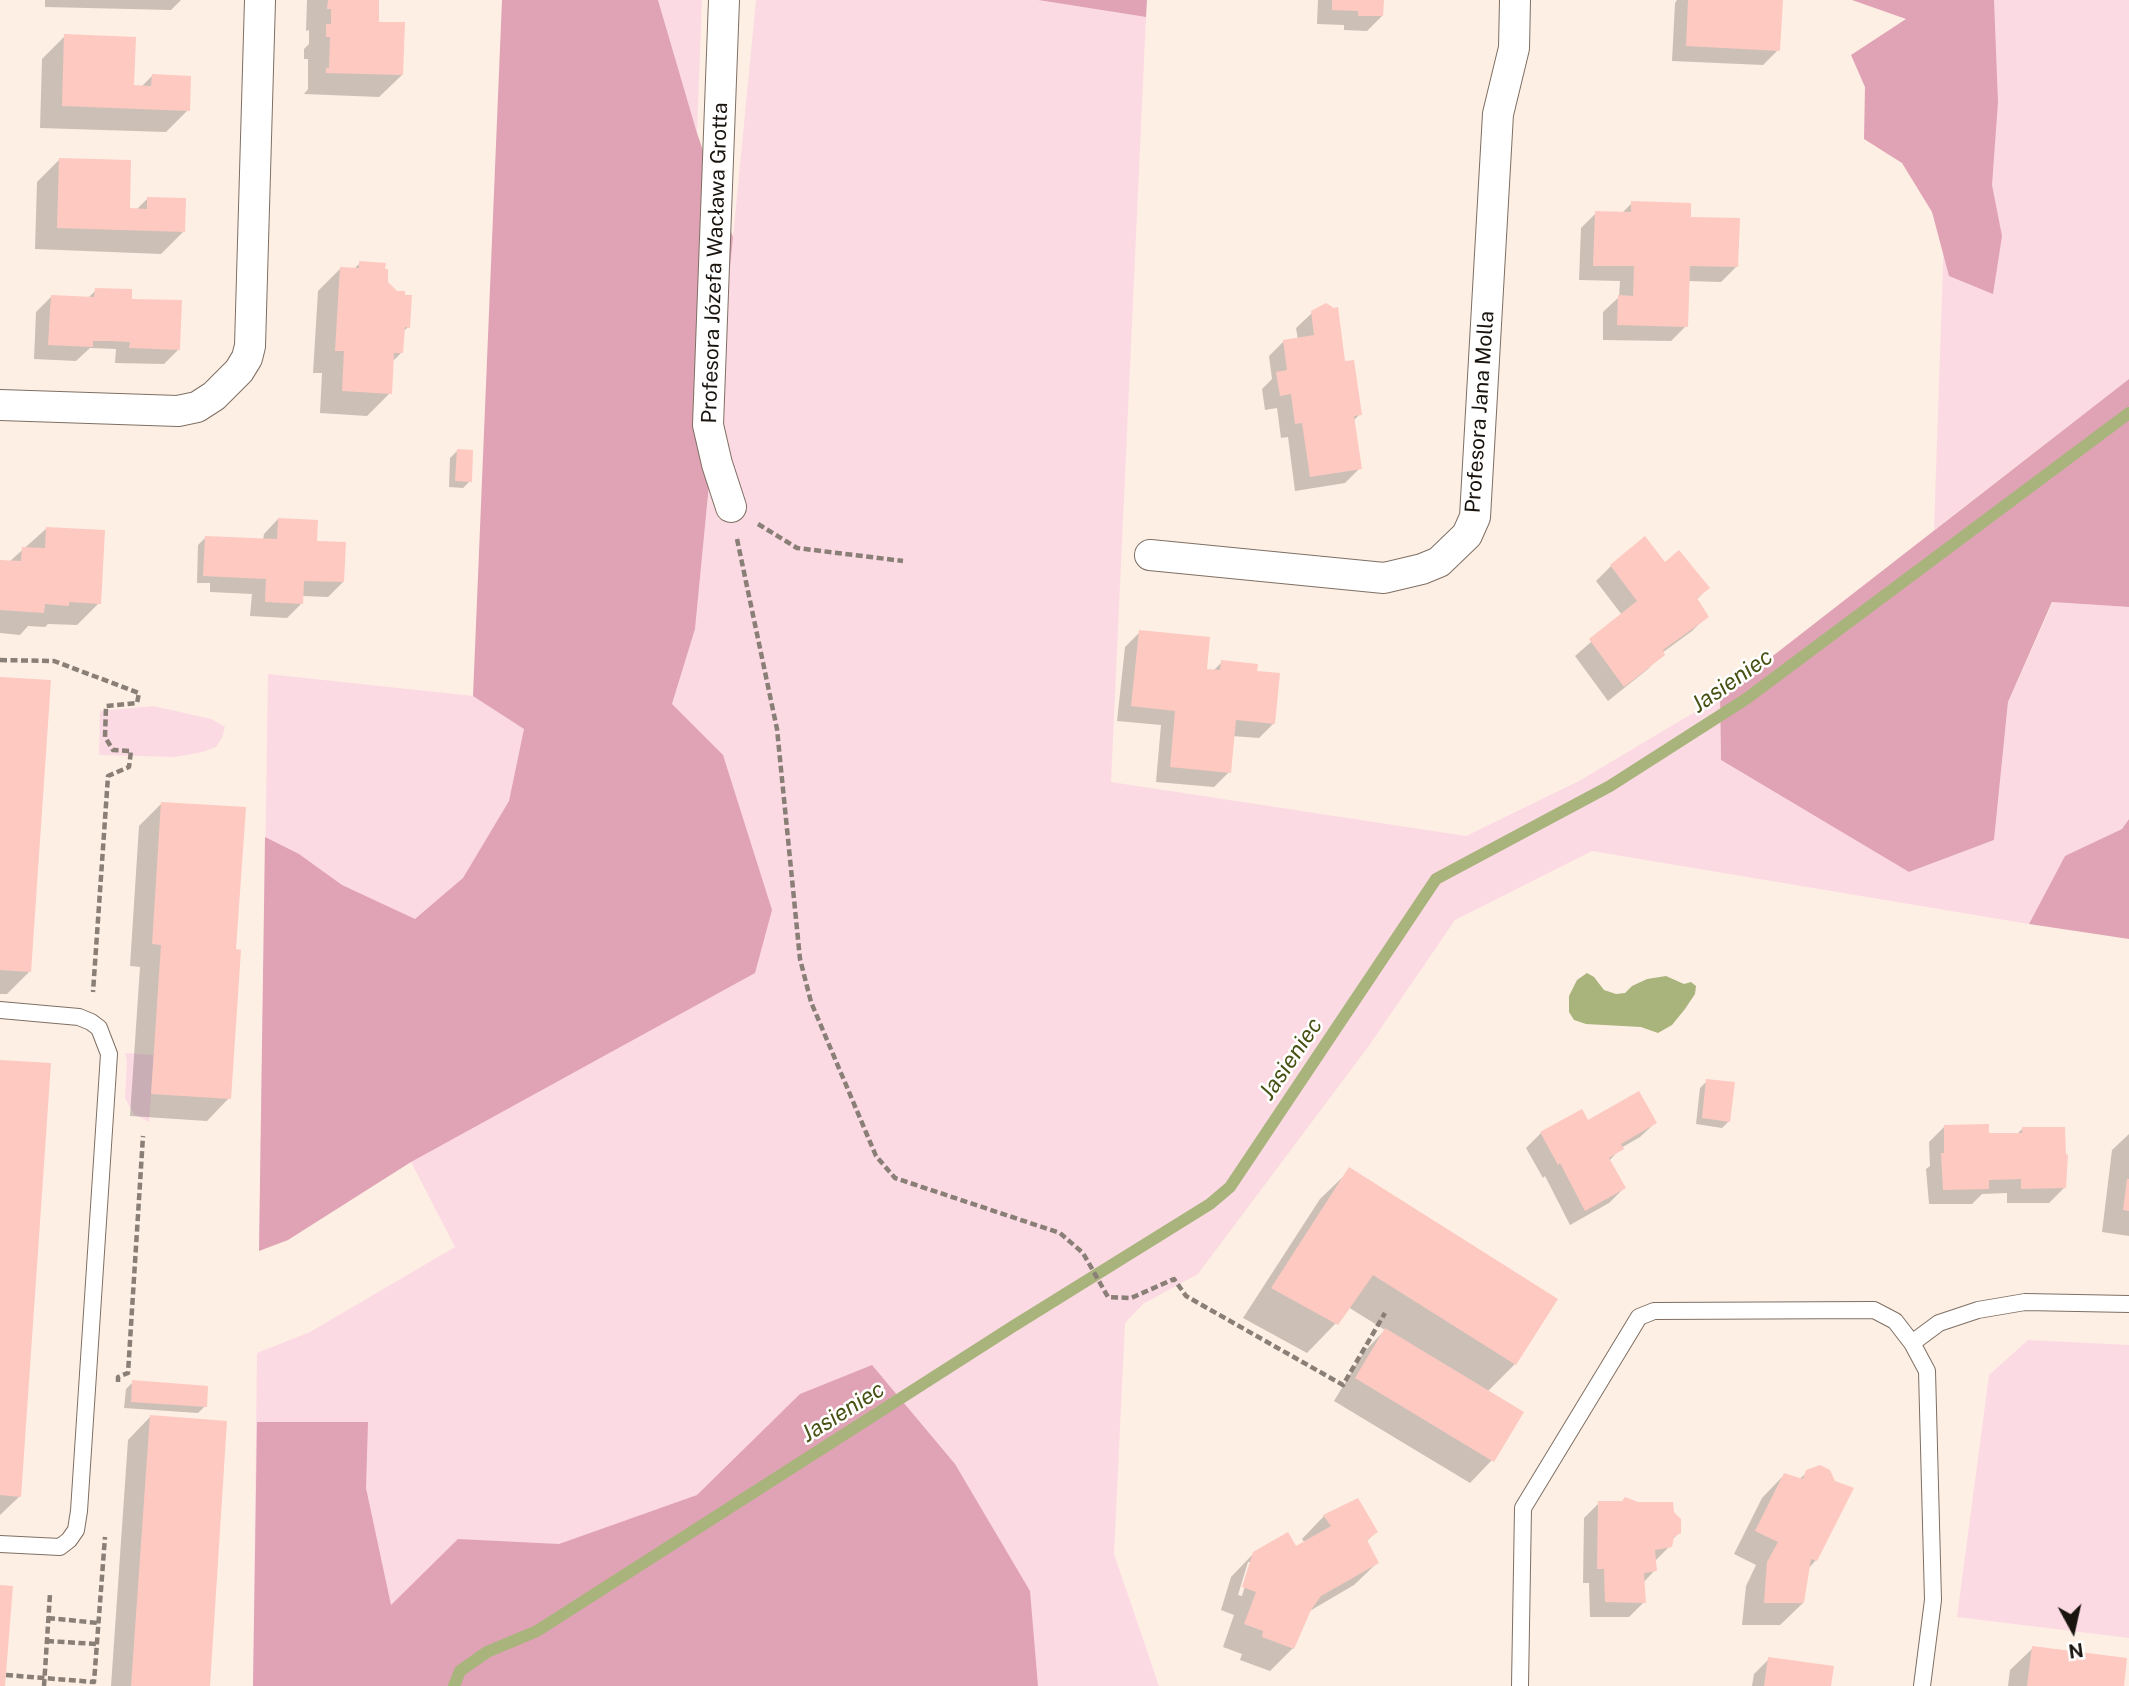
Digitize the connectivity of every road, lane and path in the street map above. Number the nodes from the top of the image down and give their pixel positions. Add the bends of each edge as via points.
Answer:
1 (260, 0) edge
2 (724, 0) edge
3 (1515, 0) edge
4 (0, 405) edge
5 (731, 507) junction
6 (1150, 555) dead end
7 (903, 561) dead end
8 (0, 660) edge
9 (0, 1010) edge
10 (91, 1022) junction
11 (2129, 1304) edge
12 (1385, 1313) dead end
13 (1912, 1343) junction
14 (0, 1544) edge
15 (50, 1594) dead end
16 (48, 1618) junction
17 (98, 1623) dead end
18 (47, 1641) junction
19 (97, 1644) dead end
20 (44, 1686) edge
21 (1520, 1686) edge
22 (1922, 1686) edge

1 - 4 street via 250,346 239,371 214,396 197,407 178,411
2 - 5 street, Profesora Józefa Wacława Grotta via 708,425
3 - 6 street, Profesora Jana Molla via 1514,48 1498,114 1475,517 1467,535 1439,562 1384,578
5 - 7 path via 797,548
5 - 12 path via 777,729 800,959 811,1002 876,1156 895,1178 1060,1233 1083,1253 1108,1297 1131,1298 1174,1279 1186,1296 1343,1385
8 - 10 path via 54,661 139,693 137,703 106,706 105,737 113,750 131,751 129,767 108,776
9 - 10 lane
10 - 14 lane via 99,1028 109,1055 78,1520 76,1530 60,1547
11 - 13 lane via 2025,1302 1990,1308 1939,1323
13 - 21 lane via 1895,1321 1874,1310 1654,1311 1639,1317 1523,1508
13 - 22 lane via 1927,1371 1933,1600
15 - 16 path
16 - 17 path
16 - 18 path
18 - 19 path
18 - 20 path

